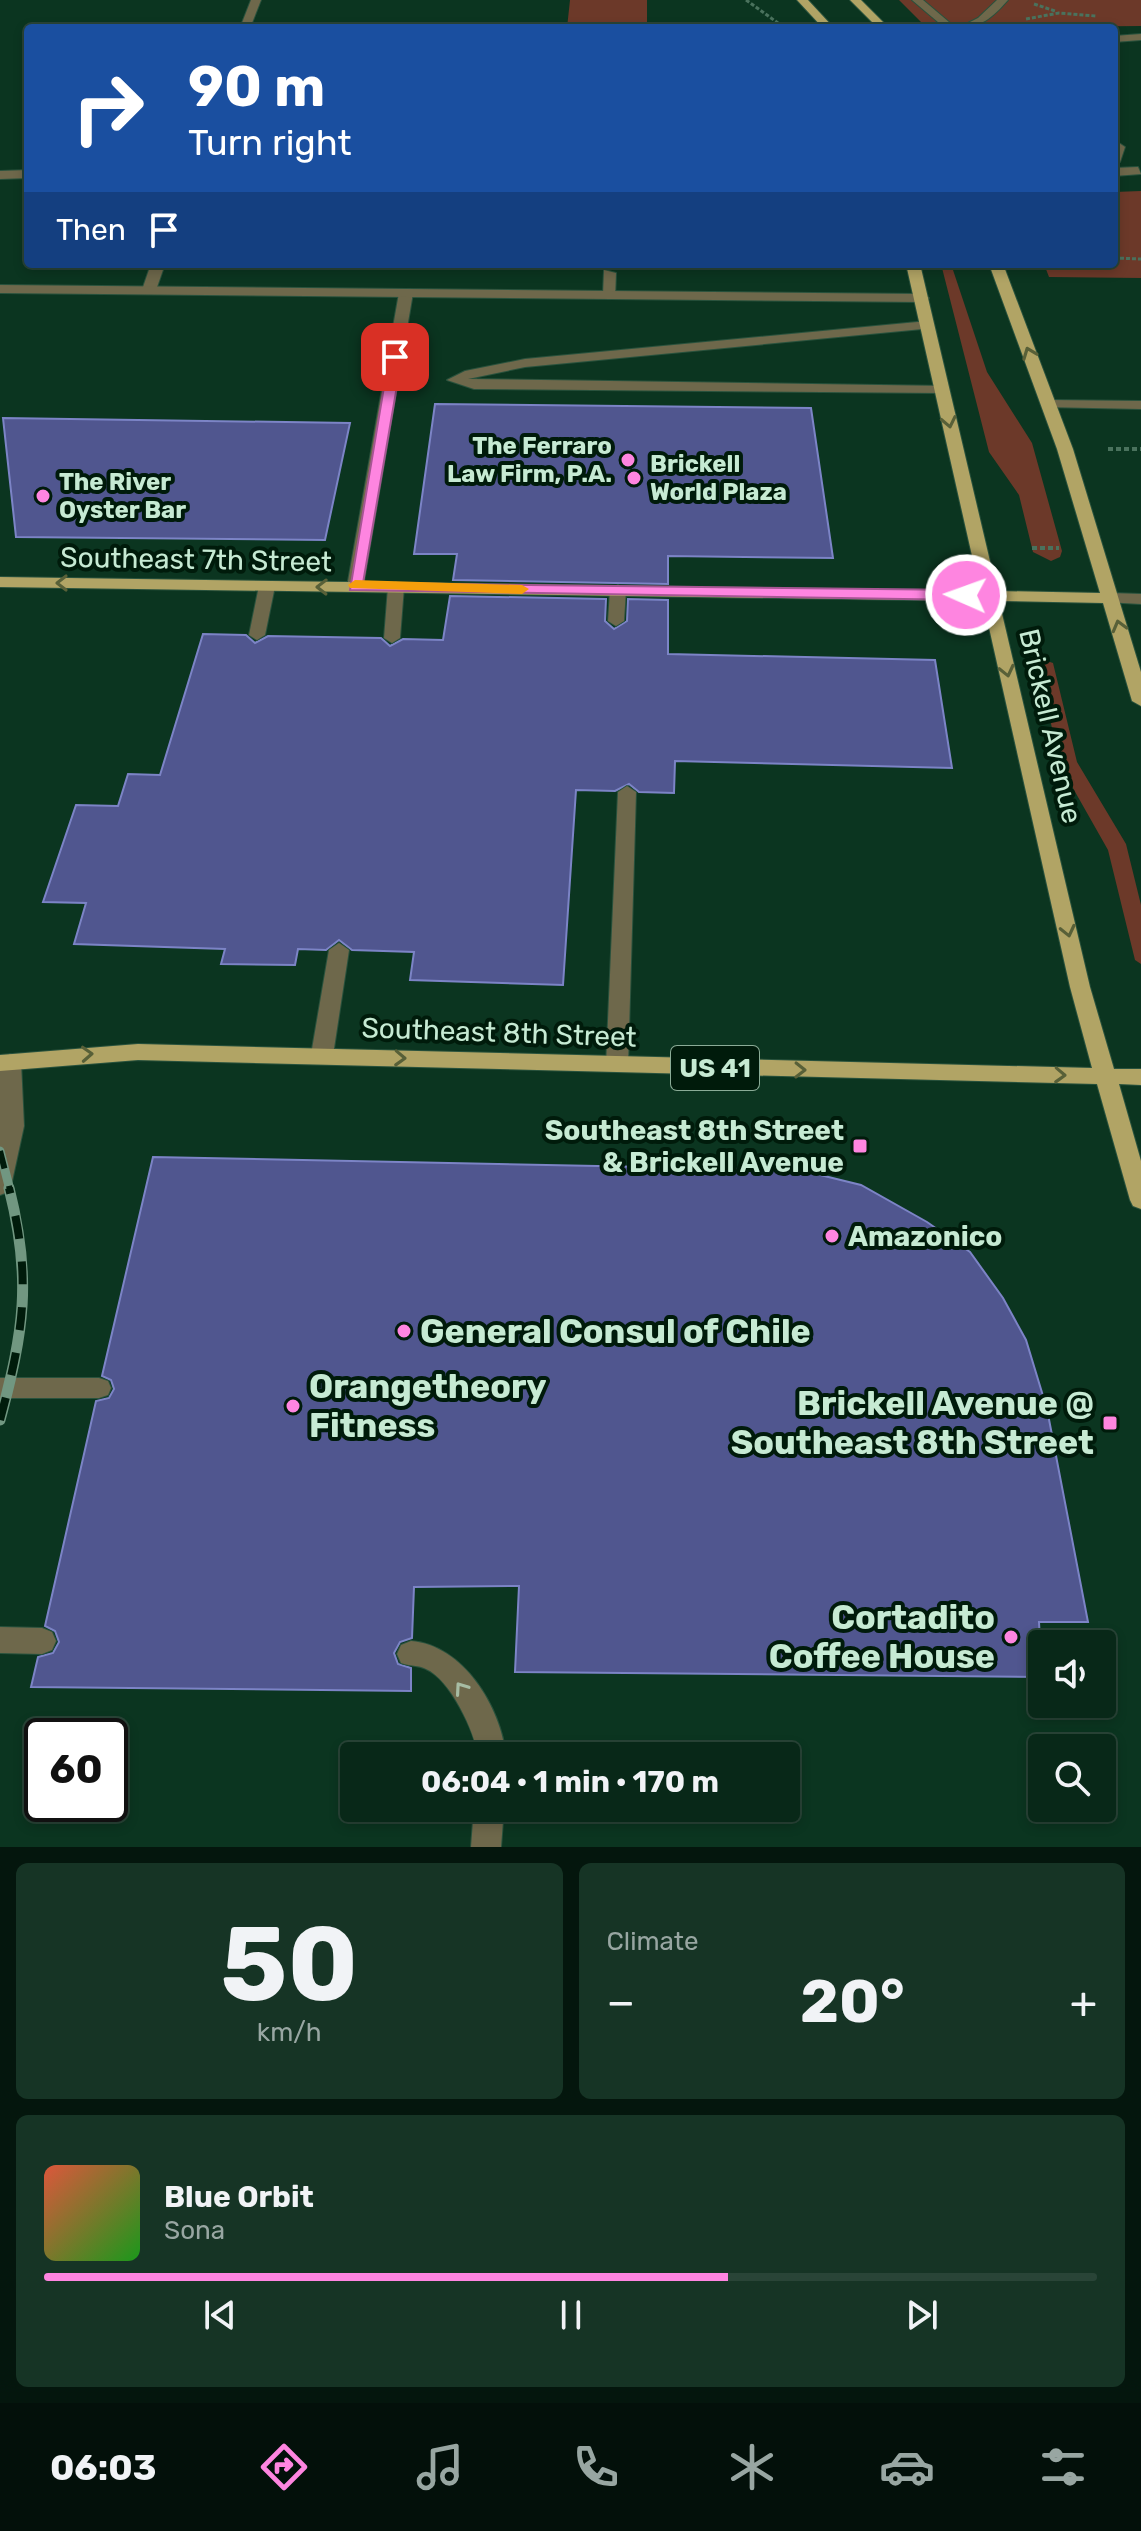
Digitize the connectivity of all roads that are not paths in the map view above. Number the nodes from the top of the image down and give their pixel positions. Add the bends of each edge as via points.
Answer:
1 (256, 0) edge
2 (802, 0) edge
3 (855, 0) edge
4 (917, 0) edge
5 (1003, 0) edge
6 (247, 24) edge
7 (825, 24) edge
8 (880, 24) edge
9 (946, 24) edge
10 (972, 24) edge
11 (1141, 37) edge
12 (1118, 39) edge
13 (1119, 147) dead end
14 (1118, 150) edge
15 (1140, 171) edge
16 (1118, 172) edge
17 (24, 174) edge
18 (0, 175) edge
19 (157, 268) edge
20 (914, 268) edge
21 (997, 268) edge
22 (609, 273) dead end
23 (0, 289) edge
24 (149, 290) junction
25 (406, 293) junction
26 (610, 295) junction
27 (922, 298) junction
28 (928, 325) junction
29 (942, 389) junction
30 (1048, 404) junction
31 (1141, 405) edge
32 (0, 582) edge
33 (267, 586) junction
34 (355, 587) junction
35 (396, 587) junction
36 (618, 590) junction
37 (988, 596) junction
38 (1111, 598) junction
39 (1141, 599) edge
40 (616, 621) dead end
41 (257, 635) dead end
42 (392, 638) dead end
43 (1141, 701) edge
44 (627, 792) dead end
45 (339, 950) dead end
46 (322, 1055) junction
47 (5, 1062) edge
48 (617, 1066) junction
49 (1107, 1076) junction
50 (1141, 1077) edge
51 (0, 1186) edge
52 (1141, 1200) edge
53 (0, 1388) edge
54 (99, 1388) dead end
55 (0, 1640) edge
56 (42, 1641) dead end
57 (411, 1654) dead end
58 (489, 1742) edge
59 (488, 1822) edge
60 (486, 1847) edge

1 - 6 street
2 - 7 main road
3 - 8 main road
4 - 9 street
5 - 10 street
11 - 12 street
13 - 14 street
15 - 16 street
17 - 18 street
19 - 24 street
20 - 27 main road, Brickell Avenue
30 -> 21 main road
22 - 26 street
23 - 24 street
24 - 25 street
25 - 26 street
25 - 34 street
26 - 27 street
27 - 28 main road, Brickell Avenue
28 - 29 main road, Brickell Avenue
28 - 29 street via 555,361 469,373 454,380 474,385
29 -> 37 main road, Brickell Avenue
30 - 31 street
30 - 38 main road
33 -> 32 main road, Southeast 7th Street
34 -> 33 main road, Southeast 7th Street
33 - 41 street
34 - 35 main road, Southeast 7th Street
35 - 36 main road, Southeast 7th Street
35 - 42 street
36 - 37 main road, Southeast 7th Street
36 - 40 street
37 - 38 main road, Southeast 7th Street
37 -> 49 main road, Brickell Avenue via 1080,987
38 - 39 street
43 -> 38 main road
44 - 48 street
45 - 46 street
47 -> 46 main road, Southeast 8th Street / US 41 via 138,1052
46 -> 48 main road, Southeast 8th Street / US 41
47 - 51 street via 13,1126
48 -> 49 main road, Southeast 8th Street / US 41
49 - 50 main road, Southeast 8th Street / US 41
49 - 52 main road, Brickell Avenue
53 - 54 street
55 - 56 street
58 -> 57 street via 460,1684 432,1656
59 - 60 street

